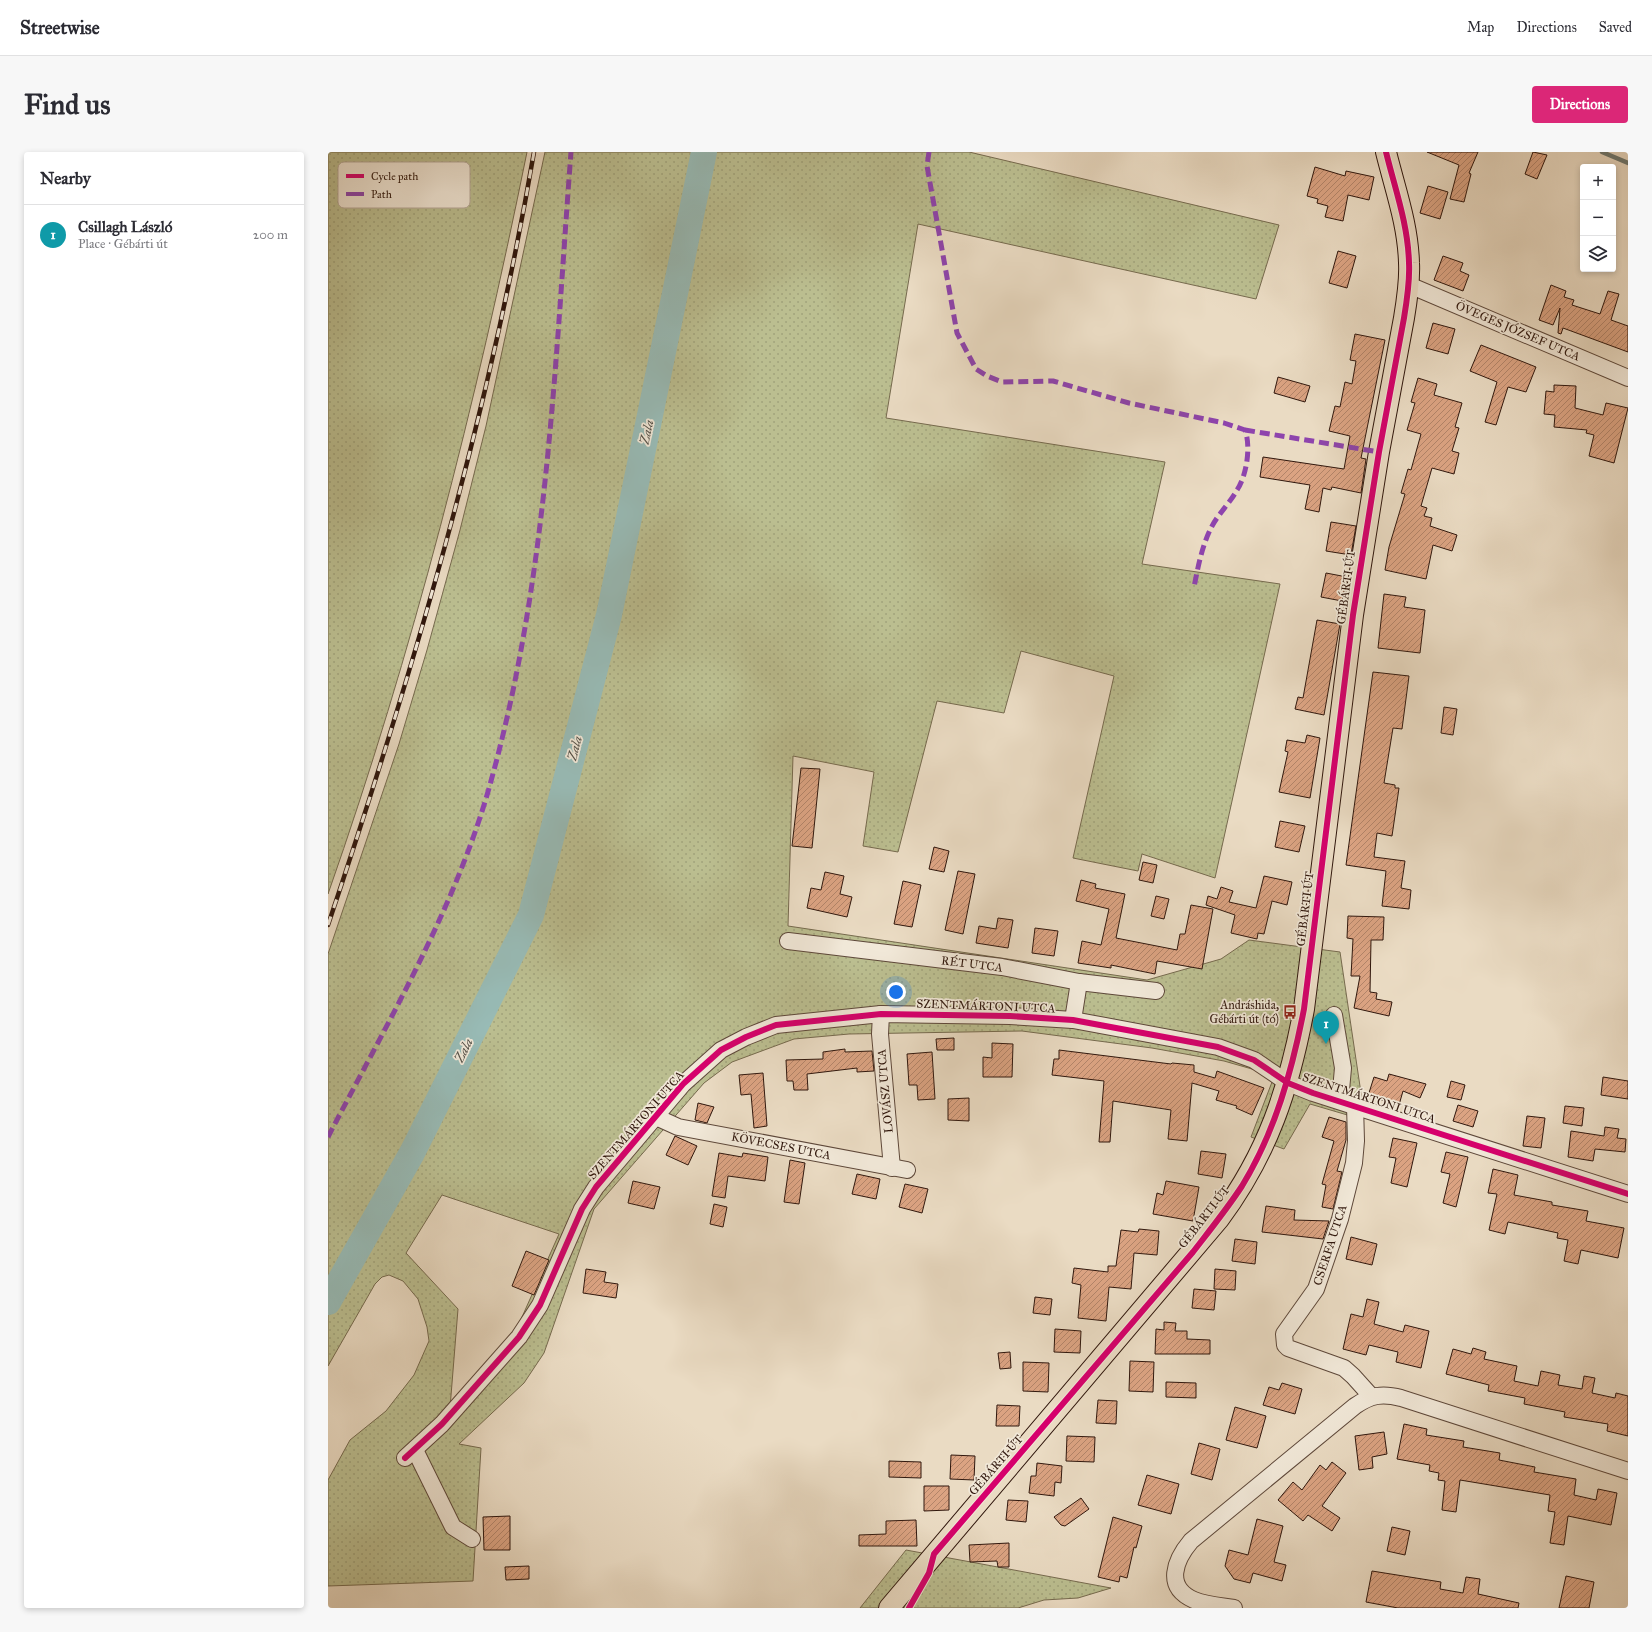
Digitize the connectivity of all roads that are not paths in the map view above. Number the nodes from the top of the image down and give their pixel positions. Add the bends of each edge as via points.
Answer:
1 (1386, 152) edge
2 (1409, 285) junction
3 (1628, 378) edge
4 (788, 941) dead end
5 (1079, 982) junction
6 (1156, 992) dead end
7 (881, 1014) junction
8 (1334, 1015) dead end
9 (1074, 1020) junction
10 (1288, 1083) junction
11 (1340, 1101) junction
12 (1355, 1105) junction
13 (656, 1117) junction
14 (900, 1169) joint
15 (1628, 1194) edge
16 (1371, 1396) junction
17 (1628, 1471) edge
18 (472, 1539) dead end
19 (889, 1608) edge
20 (1234, 1608) edge

1 - 2 main road, GÉBÁRTI ÚT via 1405,222
2 - 3 street, ÖVEGES JÓZSEF UTCA
2 - 10 main road, GÉBÁRTI ÚT via 1365,534 1304,1009
4 - 5 street, RÉT UTCA via 1002,967
5 - 6 street, RÉT UTCA
5 - 9 street
7 - 9 street, SZENTMÁRTONI UTCA via 1010,1016
7 - 13 street, SZENTMÁRTONI UTCA via 776,1025 746,1037 721,1050 706,1062 683,1084
7 - 14 street, LOVÁSZ UTCA via 880,1034
8 - 11 street via 1343,1068
9 - 10 street, SZENTMÁRTONI UTCA via 1218,1047 1254,1060
10 - 11 street, SZENTMÁRTONI UTCA
10 - 19 main road, GÉBÁRTI ÚT via 1249,1174 1219,1219
11 - 12 street, SZENTMÁRTONI UTCA
12 - 15 street, SZENTMÁRTONI UTCA
12 - 16 street, CSERFA UTCA via 1354,1163 1340,1219 1316,1289 1284,1334 1284,1340 1288,1348 1344,1368
13 - 14 street, KÖVECSES UTCA via 678,1127
13 - 18 street, SZENTMÁRTONI UTCA via 596,1187 582,1209 540,1305 519,1337 442,1424 410,1454 453,1527
16 - 17 street via 1383,1394 1401,1398
16 - 20 street via 1355,1406 1192,1541 1178,1559 1174,1575 1181,1590 1195,1600

